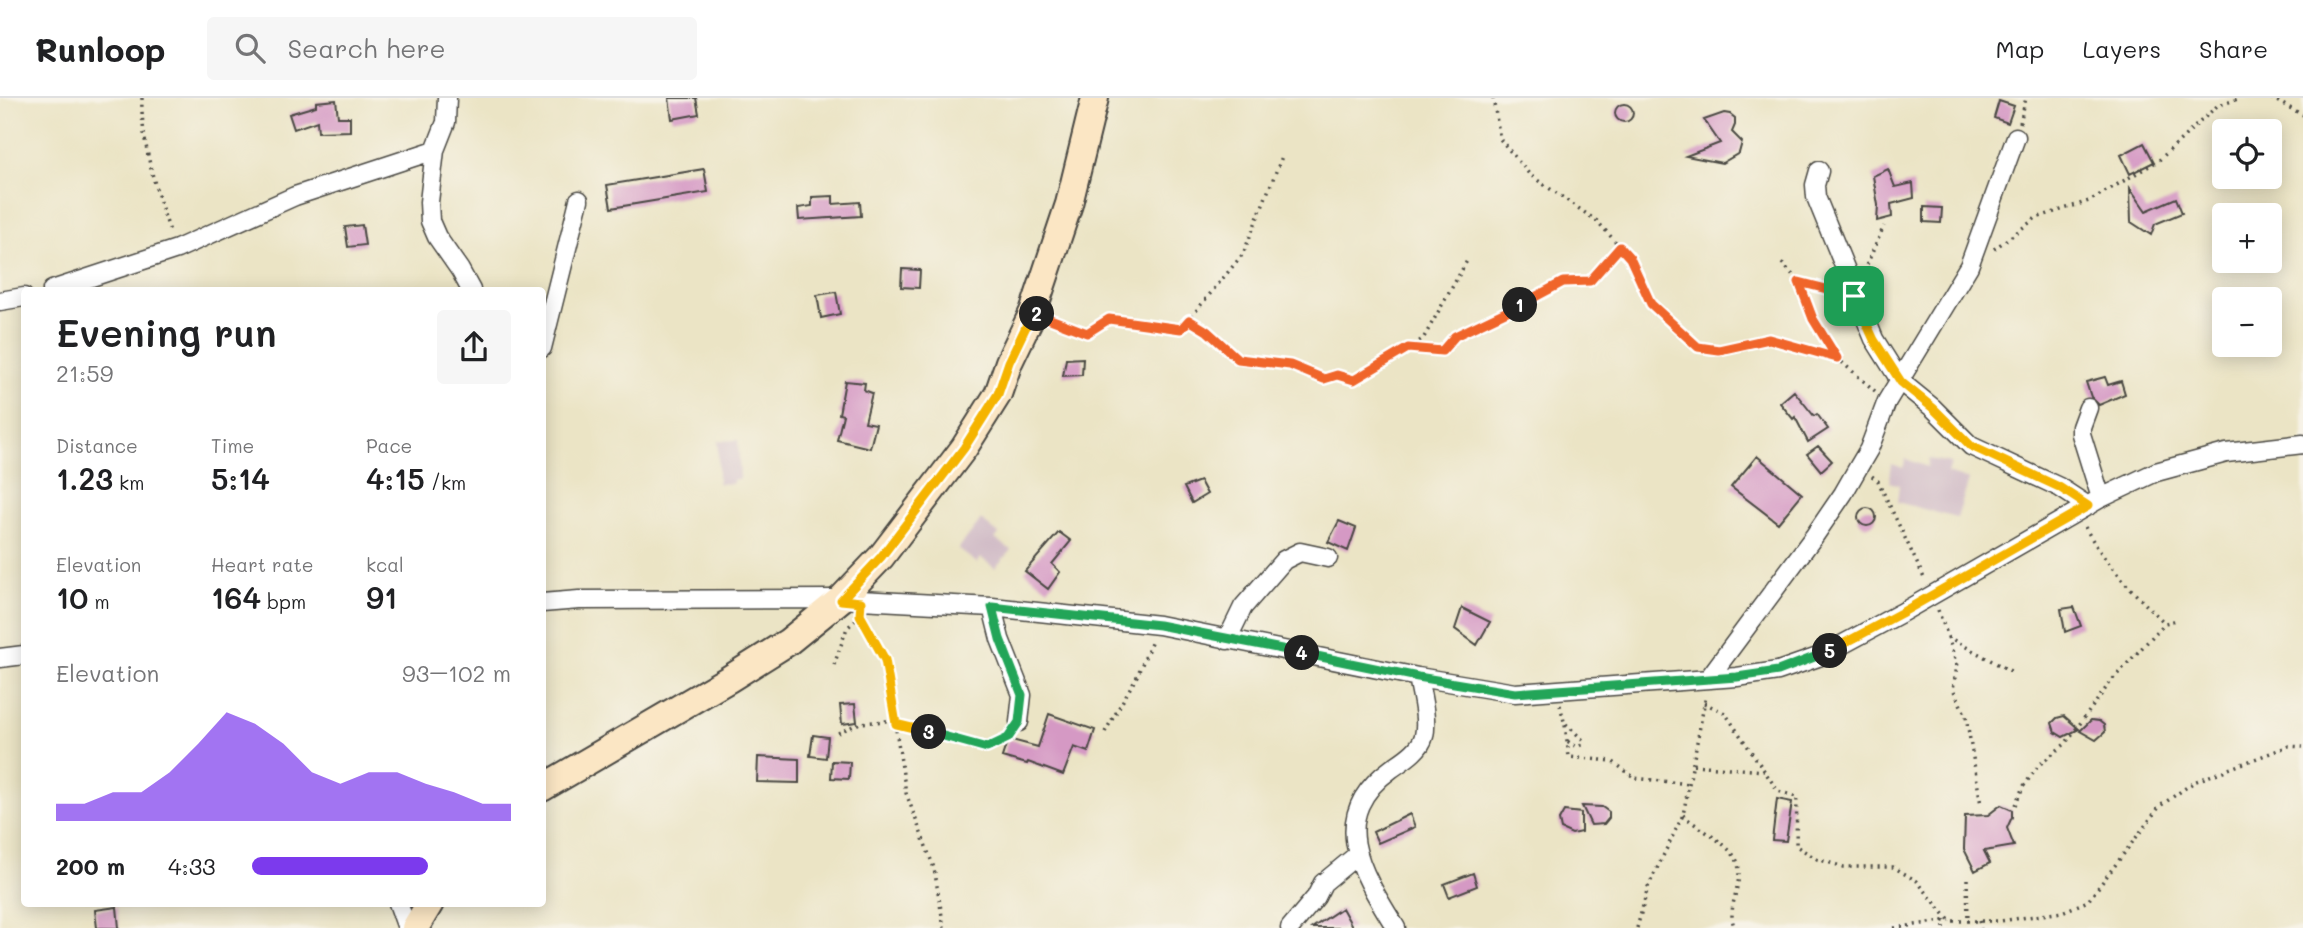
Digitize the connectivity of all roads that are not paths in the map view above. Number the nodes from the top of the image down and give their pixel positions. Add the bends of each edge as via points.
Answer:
1 (447, 98) edge
2 (1095, 98) edge
3 (2016, 137) road end
4 (435, 150) junction
5 (1819, 171) dead end
6 (579, 201) dead end
7 (61, 287) edge
8 (469, 287) edge
9 (21, 298) edge
10 (0, 301) edge
11 (546, 332) edge
12 (1901, 382) junction
13 (2088, 408) dead end
14 (2303, 444) edge
15 (2089, 506) junction
16 (1328, 558) dead end
17 (841, 600) junction
18 (546, 603) edge
19 (992, 607) junction
20 (1227, 640) junction
21 (21, 655) edge
22 (0, 658) edge
23 (1418, 677) junction
24 (1708, 679) junction
25 (1019, 722) road end
26 (546, 786) edge
27 (1357, 855) junction
28 (399, 907) edge
29 (428, 907) edge
30 (407, 928) edge
31 (415, 928) edge
32 (1290, 928) edge
33 (1396, 928) edge

1 - 4 street via 446,122
2 - 17 street via 1069,204 1033,312 998,394 964,448 881,557
3 - 12 street via 1969,267
4 - 7 street via 295,196 177,249
4 - 8 street via 430,221
5 - 12 street via 1816,197 1854,296 1874,340
6 - 11 street
9 - 10 street
12 - 15 street via 1971,446
12 - 24 street via 1887,401 1869,449 1815,535
13 - 15 street via 2081,434
14 - 15 street via 2215,456 2156,472
15 - 24 street via 1821,656 1778,671
16 - 20 street via 1300,552 1284,560 1243,607
17 - 18 street
17 - 19 street
17 - 26 street via 788,642
19 - 20 street via 1159,625
19 - 25 street via 1022,695
20 - 23 street
21 - 22 street
23 - 24 street via 1515,693
23 - 27 street via 1424,735 1420,746 1375,781 1357,807
27 - 32 street via 1323,883
27 - 33 street
28 - 30 street
29 - 31 street

